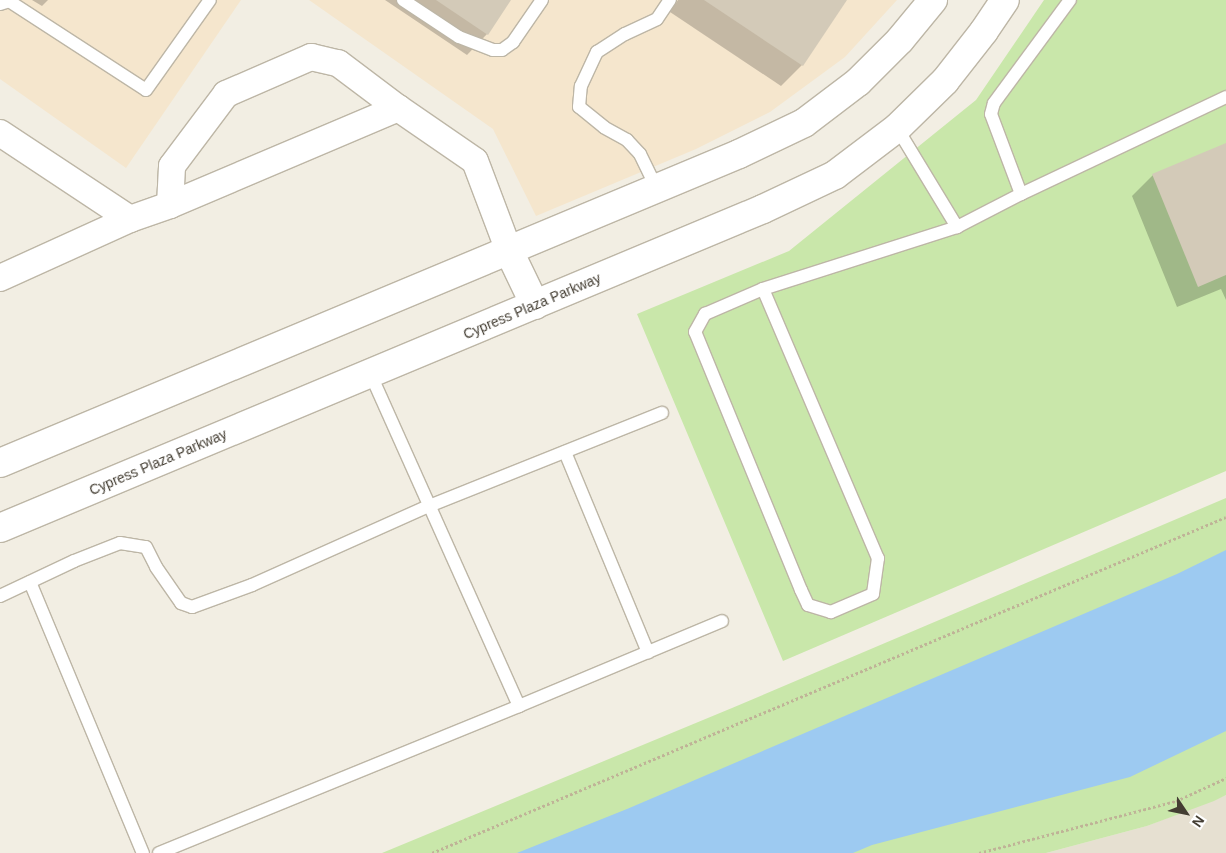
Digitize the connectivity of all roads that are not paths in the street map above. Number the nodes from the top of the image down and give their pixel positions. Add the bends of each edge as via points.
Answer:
1 (210, 0) edge
2 (403, 0) edge
3 (542, 0) edge
4 (670, 0) edge
5 (933, 0) edge
6 (1005, 0) edge
7 (1070, 0) edge
8 (0, 4) edge
9 (1226, 97) edge
10 (398, 108) junction
11 (897, 128) junction
12 (0, 134) edge
13 (658, 188) junction
14 (1021, 194) junction
15 (170, 205) junction
16 (130, 219) junction
17 (957, 227) junction
18 (509, 251) junction
19 (0, 278) edge
20 (763, 289) junction
21 (535, 305) junction
22 (370, 374) junction
23 (662, 413) dead end
24 (565, 452) junction
25 (0, 463) edge
26 (429, 506) junction
27 (0, 528) edge
28 (30, 582) junction
29 (0, 596) edge
30 (722, 621) dead end
31 (648, 652) junction
32 (518, 706) junction
33 (143, 853) edge
34 (159, 853) edge

1 - 8 lane via 146,90 9,1
2 - 3 lane via 459,37 493,50 502,50 513,42
4 - 13 lane via 657,19 597,52 581,86 579,107 627,140 640,154
5 - 13 street via 900,40 858,82 804,123
6 - 11 street, Cypress Plaza Parkway via 945,80
7 - 14 lane via 994,103 991,114
9 - 14 lane
10 - 15 street
10 - 15 street via 338,63 311,57 226,94 172,166
10 - 18 street via 476,161
11 - 17 lane
11 - 21 street, Cypress Plaza Parkway via 835,175 763,210
12 - 16 street
13 - 18 street
14 - 17 lane
15 - 16 street
16 - 19 street
17 - 20 lane
18 - 21 street
18 - 25 street
20 - 20 lane via 705,314 695,332 808,605 830,612 873,594 878,558
21 - 22 street, Cypress Plaza Parkway
22 - 26 lane
22 - 27 street, Cypress Plaza Parkway
23 - 24 lane
24 - 26 lane
24 - 31 lane
26 - 28 lane via 252,585 192,607 181,603 146,547 120,543
26 - 32 lane
28 - 29 lane
28 - 33 lane
30 - 31 lane
31 - 32 lane
32 - 34 lane

